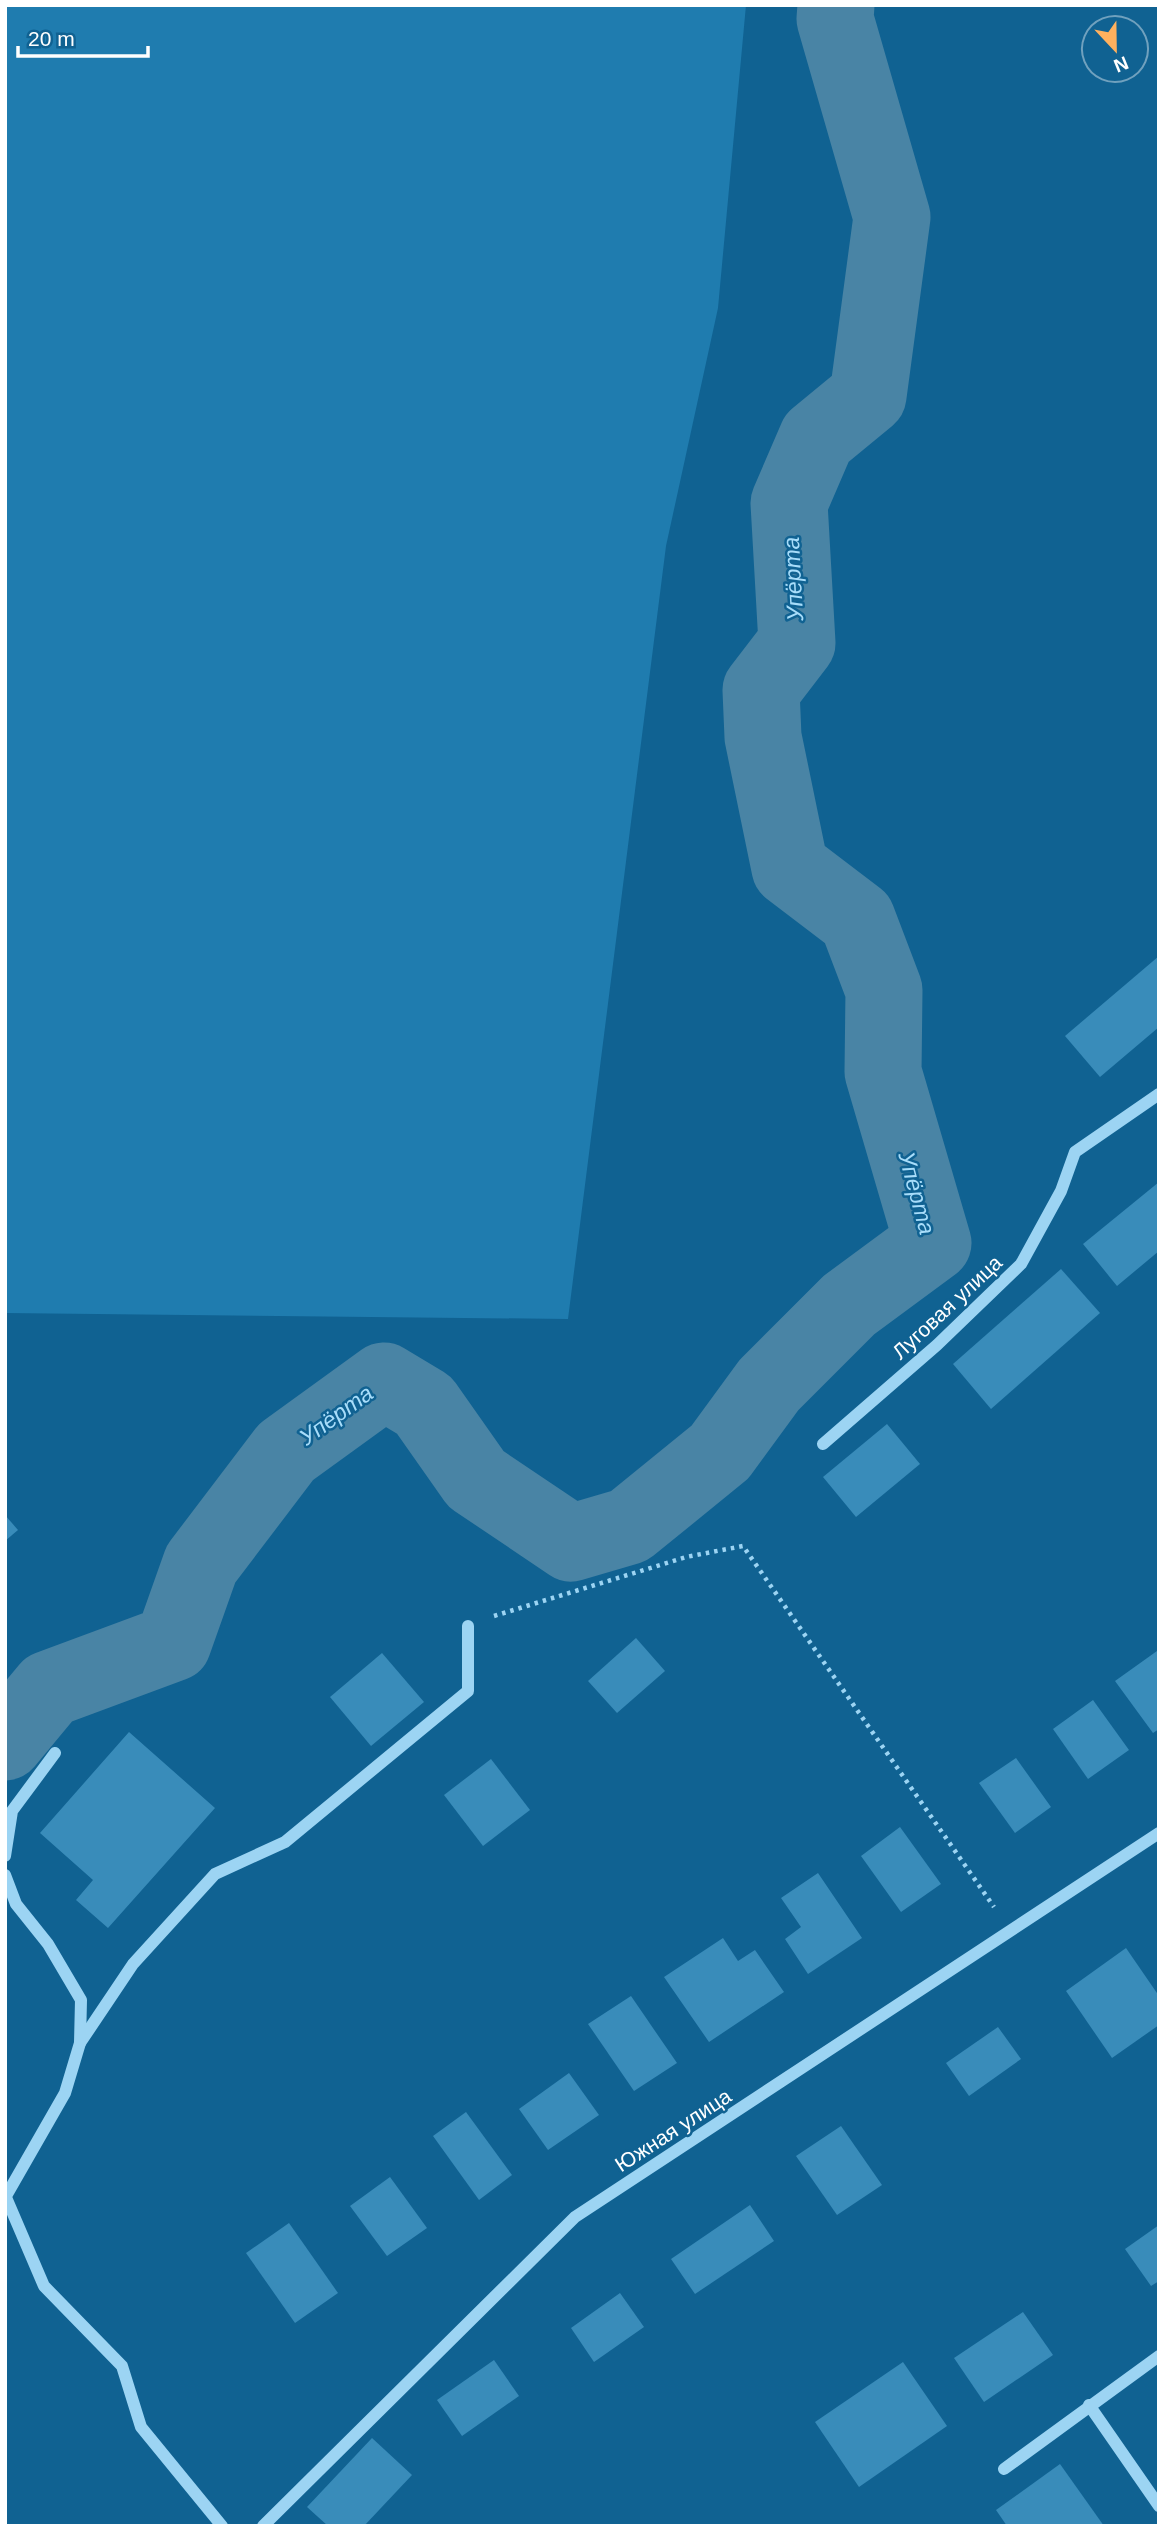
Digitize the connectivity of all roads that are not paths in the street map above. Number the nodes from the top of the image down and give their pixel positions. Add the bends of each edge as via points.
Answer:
1 (1159, 1094) edge
2 (823, 1444) dead end
3 (467, 1626) road end
4 (55, 1753) dead end
5 (1159, 1833) edge
6 (5, 1856) edge
7 (5, 1875) edge
8 (80, 2043) junction
9 (5, 2195) edge
10 (1159, 2356) edge
11 (1089, 2405) junction
12 (1004, 2469) dead end
13 (1159, 2506) edge
14 (222, 2526) edge
15 (263, 2526) edge

1 - 2 street, Луговая улица via 1075,1152 1061,1191 1021,1264
3 - 8 street via 468,1691 285,1842 215,1874 133,1964
4 - 6 street via 12,1811
5 - 15 street, Южная улица via 575,2217
7 - 8 street via 16,1904 48,1944 81,2000
8 - 9 street via 65,2093
9 - 14 street via 44,2286 122,2366 141,2427
10 - 11 street
11 - 12 street
11 - 13 street

